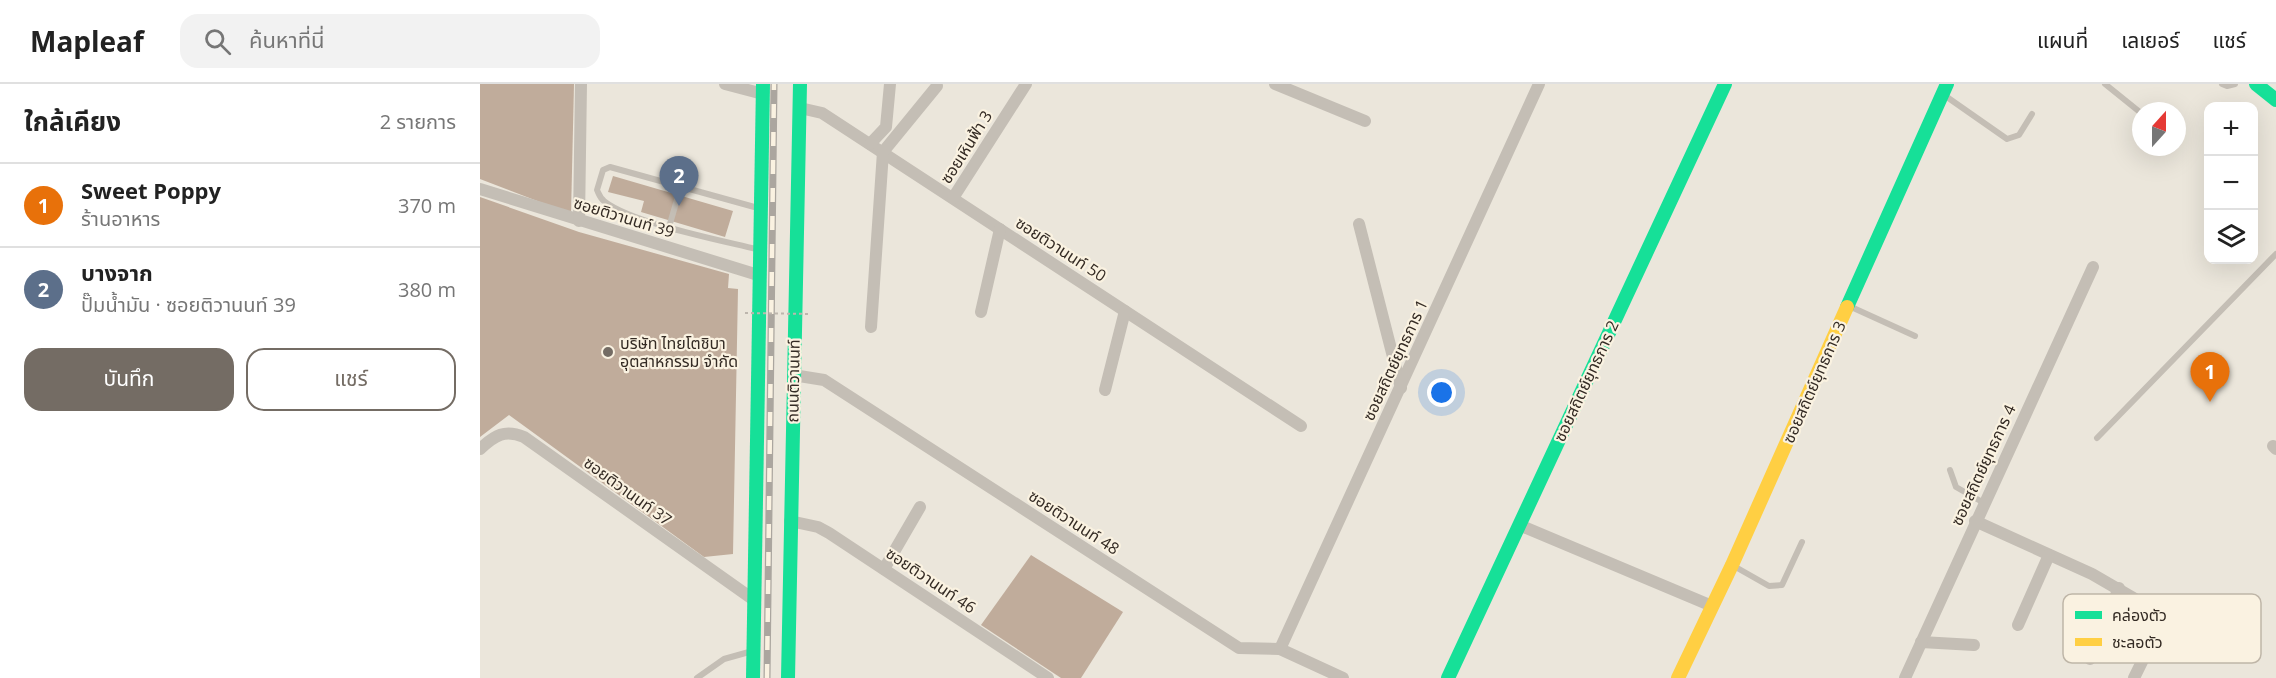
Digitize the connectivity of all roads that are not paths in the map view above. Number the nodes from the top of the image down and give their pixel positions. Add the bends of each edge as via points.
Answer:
1 (581, 84) edge
2 (725, 84) edge
3 (800, 84) edge
4 (890, 84) edge
5 (1026, 84) edge
6 (1276, 84) edge
7 (1539, 84) edge
8 (1725, 84) edge
9 (2105, 84) edge
10 (2222, 84) edge
11 (2235, 84) edge
12 (2256, 84) edge
13 (937, 86) dead end
14 (1946, 88) edge
15 (763, 89) edge
16 (2276, 100) edge
17 (2132, 106) edge
18 (800, 108) junction
19 (2032, 114) dead end
20 (1365, 121) dead end
21 (870, 144) junction
22 (883, 152) junction
23 (681, 186) junction
24 (480, 189) edge
25 (953, 198) junction
26 (760, 208) junction
27 (579, 221) junction
28 (1359, 224) dead end
29 (669, 227) junction
30 (1000, 229) junction
31 (759, 250) junction
32 (2276, 254) edge
33 (2092, 267) dead end
34 (758, 276) junction
35 (1849, 306) junction
36 (1125, 310) junction
37 (981, 312) dead end
38 (871, 327) dead end
39 (1915, 336) dead end
40 (793, 375) junction
41 (1401, 388) junction
42 (1105, 390) dead end
43 (1301, 426) dead end
44 (2097, 438) dead end
45 (480, 449) edge
46 (1950, 470) dead end
47 (1984, 503) junction
48 (920, 507) dead end
49 (790, 520) junction
50 (1975, 521) junction
51 (1519, 525) junction
52 (1802, 542) dead end
53 (2049, 555) junction
54 (1732, 565) junction
55 (771, 568) junction
56 (884, 569) junction
57 (2119, 588) junction
58 (2117, 594) edge
59 (2129, 594) edge
60 (754, 600) junction
61 (1712, 606) junction
62 (2018, 625) dead end
63 (1921, 642) junction
64 (1974, 645) dead end
65 (1280, 649) junction
66 (753, 651) junction
67 (2141, 663) edge
68 (697, 678) edge
69 (753, 678) edge
70 (788, 678) edge
71 (1048, 678) edge
72 (1343, 678) edge
73 (1448, 678) edge
74 (1678, 678) edge
75 (1905, 678) edge
76 (2134, 678) edge

1 - 27 street
2 - 15 street
3 - 18 street, ถนนติวานนท์
4 - 21 street via 886,127
5 - 25 street, ซอยเหินฟ้า 3
6 - 20 street
7 - 41 street, ซอยสถิตย์ยุทธการ 1
8 - 51 street, ซอยสถิตย์ยุทธการ 2
9 - 17 lane
10 - 11 lane
12 - 16 street
13 - 22 street
14 - 19 lane via 2007,139 2019,135
14 - 35 street, ซอยสถิตย์ยุทธการ 3
15 - 26 street, ถนนติวานนท์
18 - 21 street, ซอยติวานนท์ 50 via 822,112
18 - 40 street, ถนนติวานนท์
21 - 22 street, ซอยติวานนท์ 50
22 - 25 street, ซอยติวานนท์ 50
22 - 38 street
23 - 26 lane
23 - 29 lane
23 - 29 lane via 610,166 603,170 597,190 602,200 611,205
24 - 27 street, ซอยติวานนท์ 39
25 - 30 street, ซอยติวานนท์ 50
26 - 31 street, ถนนติวานนท์
27 - 34 street, ซอยติวานนท์ 39
28 - 41 street
29 - 31 lane
30 - 36 street, ซอยติวานนท์ 50
30 - 37 street
31 - 34 street, ถนนติวานนท์
32 - 44 lane
33 - 47 street, ซอยสถิตย์ยุทธการ 4
34 - 55 street, ถนนติวานนท์
35 - 39 lane
35 - 54 street, ซอยสถิตย์ยุทธการ 3
36 - 42 street
36 - 43 street, ซอยติวานนท์ 50
40 - 49 street, ถนนติวานนท์
40 - 65 street, ซอยติวานนท์ 48 via 824,380 1239,648
41 - 65 street, ซอยสถิตย์ยุทธการ 1
45 - 60 street, ซอยติวานนท์ 37 via 494,436 511,431 524,437
46 - 47 lane via 1956,487
47 - 50 street, ซอยสถิตย์ยุทธการ 4
48 - 56 street
49 - 55 street, ถนนติวานนท์
49 - 56 street, ซอยติวานนท์ 46 via 818,527
50 - 53 street
50 - 63 street, ซอยสถิตย์ยุทธการ 4
51 - 61 street
51 - 73 street, ซอยสถิตย์ยุทธการ 2
52 - 54 lane via 1782,585 1769,586
53 - 57 street
53 - 62 street
54 - 61 street, ซอยสถิตย์ยุทธการ 3
55 - 60 street, ถนนติวานนท์
55 - 70 street, ถนนติวานนท์
56 - 71 street, ซอยติวานนท์ 46
57 - 58 street
57 - 59 street
60 - 66 street, ถนนติวานนท์
61 - 74 street, ซอยสถิตย์ยุทธการ 3
63 - 64 street
63 - 75 street, ซอยสถิตย์ยุทธการ 4
65 - 72 street, ซอยติวานนท์ 48
66 - 68 lane via 724,659
66 - 69 street, ถนนติวานนท์
67 - 76 street

